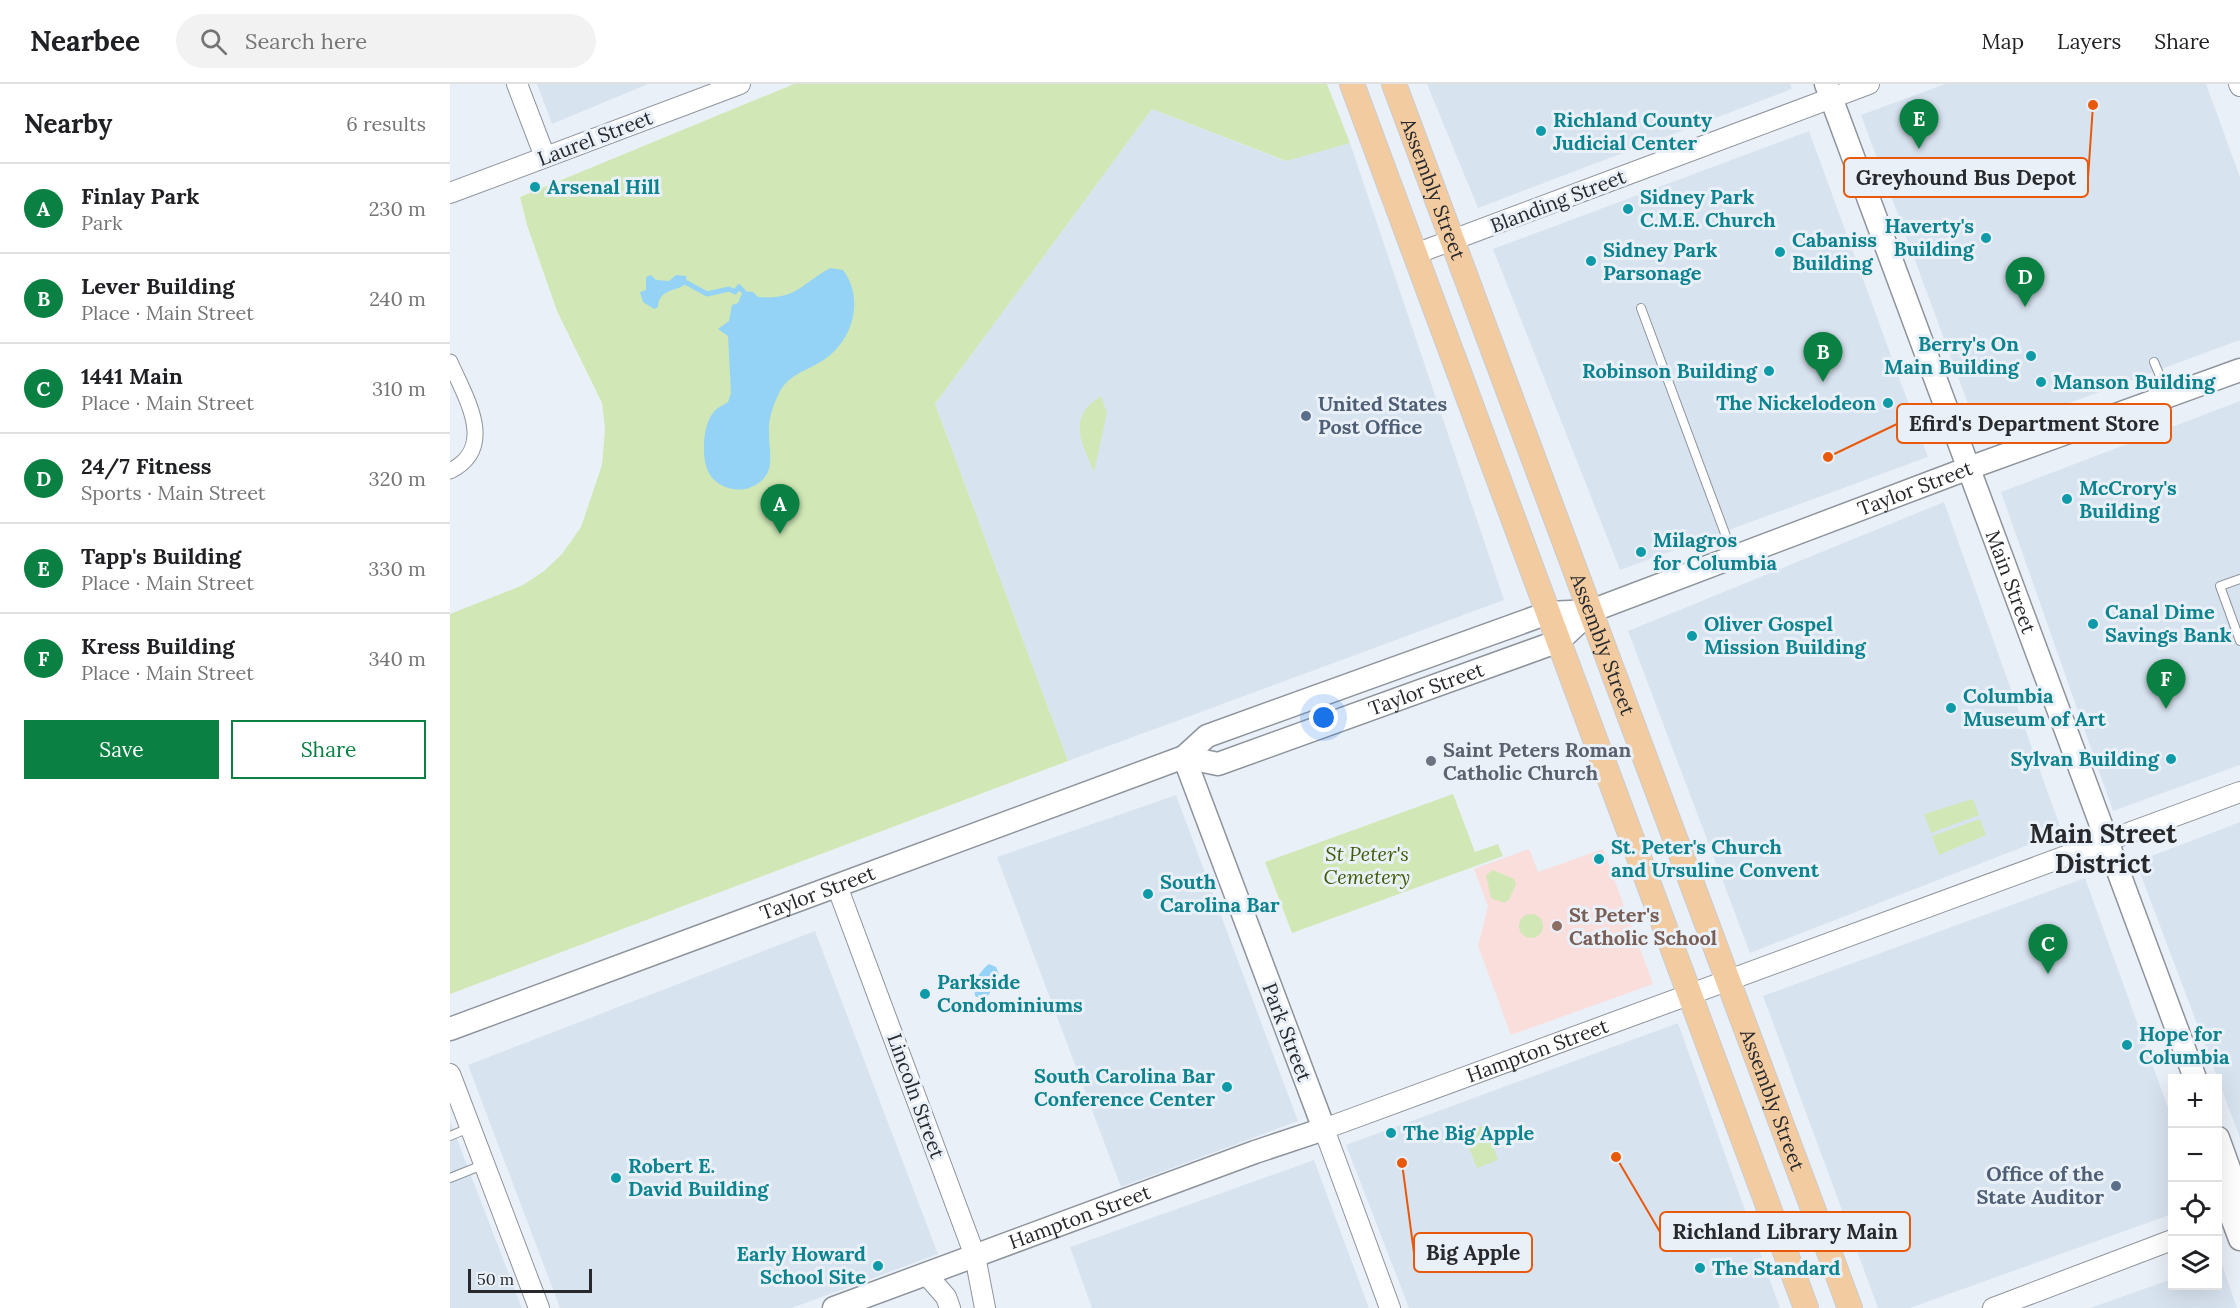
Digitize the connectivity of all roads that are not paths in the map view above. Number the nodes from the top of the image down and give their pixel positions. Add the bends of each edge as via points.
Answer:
1 (518, 84) edge
2 (740, 84) edge
3 (1352, 84) edge
4 (1394, 84) edge
5 (1869, 84) edge
6 (1822, 92) edge
7 (545, 157) junction
8 (450, 193) edge
9 (1453, 240) junction
10 (1415, 254) junction
11 (1641, 308) dead end
12 (450, 362) edge
13 (2154, 362) dead end
14 (2240, 370) edge
15 (2169, 397) junction
16 (1962, 470) junction
17 (450, 471) edge
18 (1733, 556) junction
19 (2240, 579) edge
20 (1591, 611) junction
21 (1548, 613) junction
22 (1559, 640) junction
23 (2240, 641) edge
24 (1184, 757) junction
25 (2240, 792) edge
26 (2101, 843) junction
27 (837, 886) junction
28 (1728, 980) junction
29 (1690, 993) junction
30 (450, 1029) edge
31 (450, 1074) edge
32 (2179, 1074) edge
33 (2193, 1074) edge
34 (471, 1128) junction
35 (1324, 1129) junction
36 (450, 1136) edge
37 (2222, 1162) edge
38 (485, 1164) junction
39 (450, 1178) edge
40 (2218, 1182) edge
41 (2234, 1219) edge
42 (2168, 1242) edge
43 (975, 1256) junction
44 (926, 1274) junction
45 (539, 1308) edge
46 (834, 1308) edge
47 (950, 1308) edge
48 (985, 1308) edge
49 (1390, 1308) edge
50 (1806, 1308) edge
51 (1850, 1308) edge
52 (1993, 1308) edge

1 - 7 street
2 - 7 street, Laurel Street
3 - 10 main road, Assembly Street
4 - 9 main road, Assembly Street
5 - 6 street, Blanding Street
6 - 9 street, Blanding Street
6 - 16 main road, Main Street
7 - 8 street, Laurel Street
9 - 10 street, Blanding Street
9 - 20 main road, Assembly Street
10 - 21 main road, Assembly Street
11 - 18 lane
12 - 17 street via 471,412 476,441 467,461
13 - 15 lane
14 - 15 main road, Taylor Street
15 - 16 main road, Taylor Street
16 - 18 main road, Taylor Street
16 - 26 main road, Main Street
18 - 20 main road, Taylor Street
19 - 23 lane via 2220,586
20 - 21 main road, Taylor Street
20 - 22 main road, Taylor Street
20 - 28 main road, Assembly Street
21 - 22 main road, Assembly Street
21 - 24 main road, Taylor Street via 1207,736
22 - 24 main road, Taylor Street via 1218,765
22 - 29 main road, Assembly Street
24 - 27 main road, Taylor Street
24 - 35 main road, Park Street
25 - 26 street, Hampton Street
26 - 28 street, Hampton Street
26 - 32 main road, Main Street
26 - 33 main road, Main Street
27 - 30 main road, Taylor Street
27 - 43 street, Lincoln Street
28 - 29 street, Hampton Street
28 - 51 main road, Assembly Street
29 - 35 street, Hampton Street
29 - 50 main road, Assembly Street
31 - 34 street
34 - 36 lane
34 - 38 street
35 - 43 main road, Hampton Street
35 - 49 street, Park Street
37 - 41 main road
38 - 39 lane
38 - 45 street
40 - 41 main road
42 - 52 street
43 - 44 main road, Hampton Street
43 - 48 street, Lincoln Street
44 - 46 main road, Hampton Street
44 - 47 street via 946,1297

